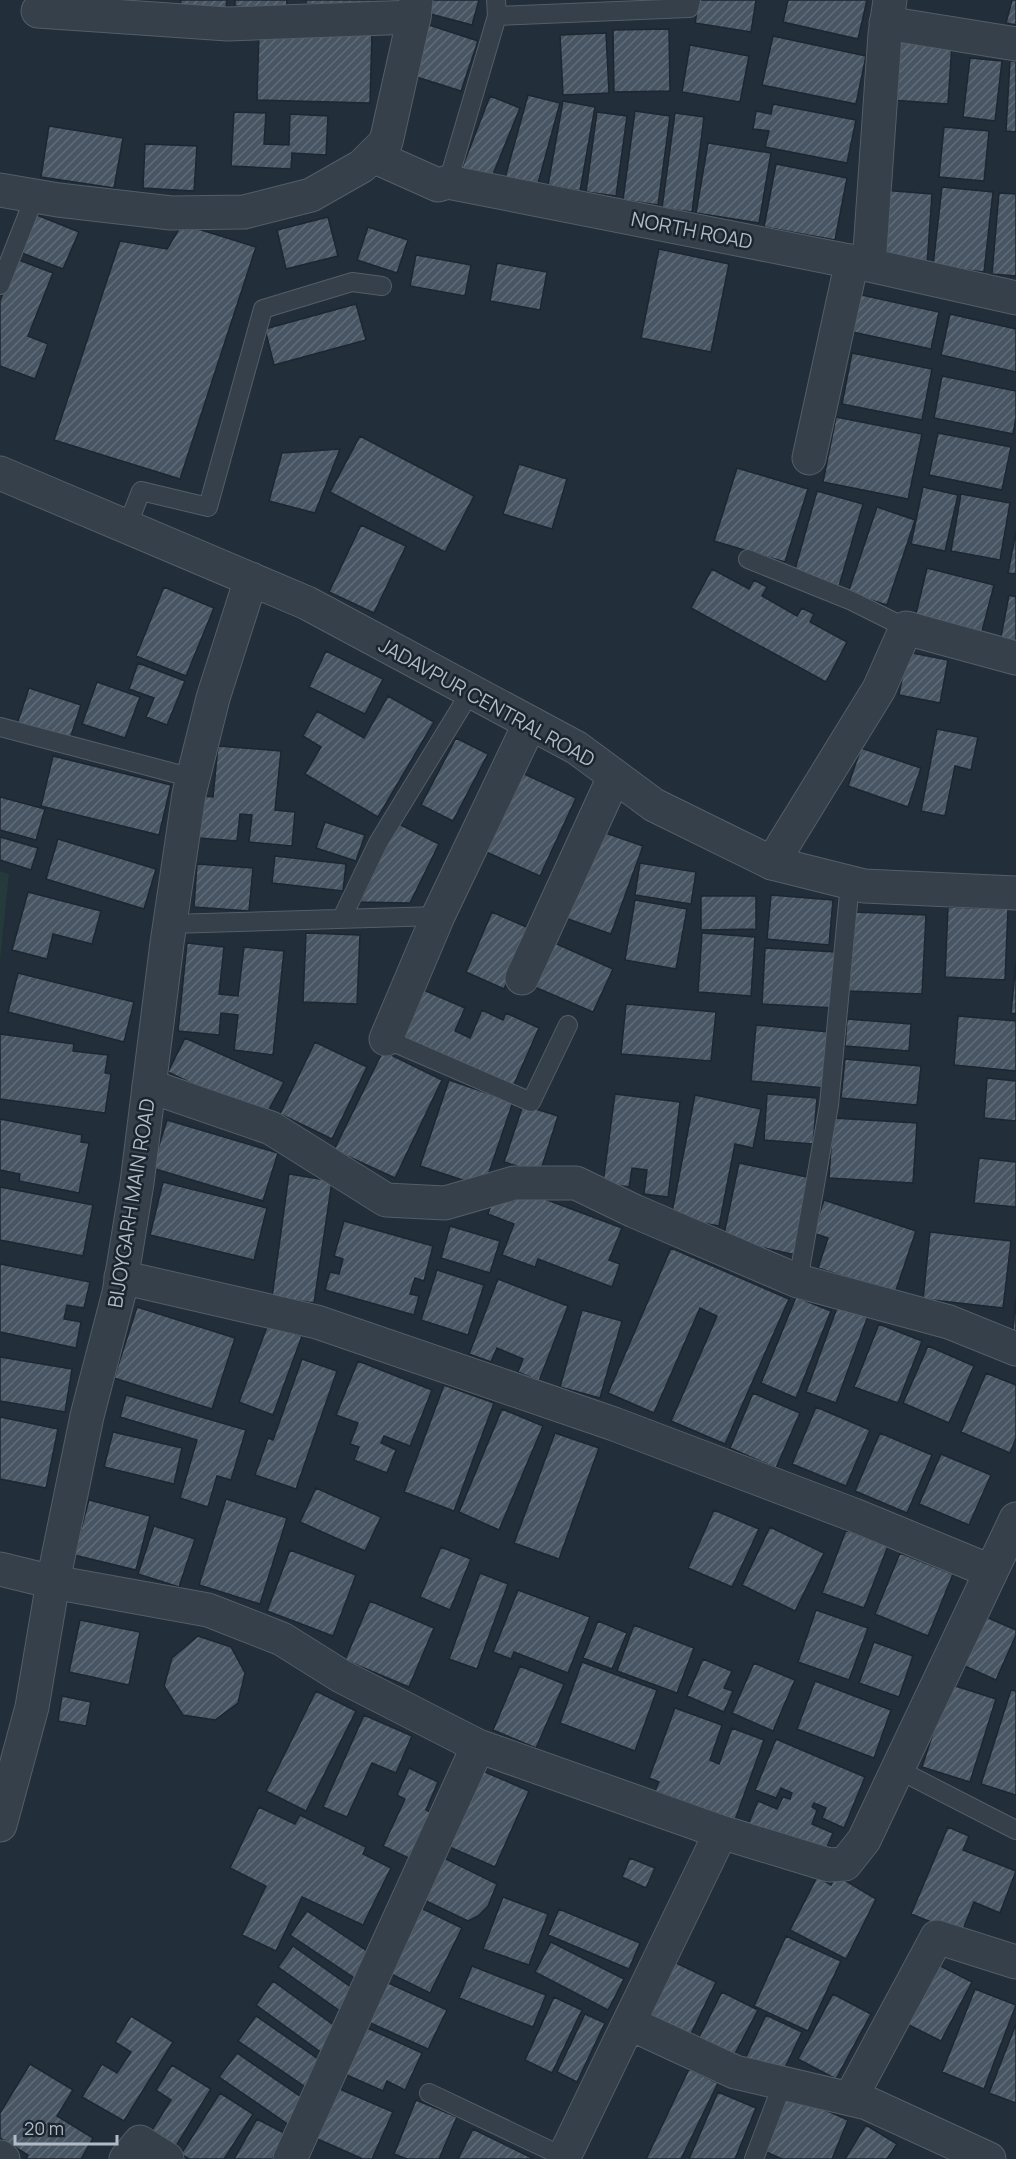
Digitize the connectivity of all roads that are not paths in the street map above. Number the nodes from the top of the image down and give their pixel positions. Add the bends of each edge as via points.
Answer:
1 (691, 0) edge
2 (496, 8) edge
3 (415, 9) edge
4 (38, 11) dead end
5 (888, 11) edge
6 (1016, 44) edge
7 (373, 156) junction
8 (448, 182) junction
9 (0, 190) edge
10 (34, 196) junction
11 (860, 263) junction
12 (0, 285) edge
13 (382, 286) dead end
14 (1016, 298) edge
15 (809, 458) dead end
16 (0, 473) edge
17 (127, 527) junction
18 (748, 559) dead end
19 (251, 579) junction
20 (906, 628) junction
21 (1016, 658) edge
22 (471, 691) junction
23 (530, 723) junction
24 (0, 727) edge
25 (614, 777) junction
26 (193, 778) junction
27 (772, 863) junction
28 (850, 883) junction
29 (1016, 892) edge
30 (438, 916) junction
31 (342, 918) junction
32 (170, 924) junction
33 (522, 978) dead end
34 (568, 1025) dead end
35 (386, 1039) joint
36 (149, 1086) junction
37 (121, 1277) junction
38 (798, 1281) junction
39 (1016, 1349) edge
40 (1016, 1519) edge
41 (0, 1569) edge
42 (990, 1571) junction
43 (53, 1582) junction
44 (478, 1746) junction
45 (897, 1769) junction
46 (0, 1825) edge
47 (1016, 1830) edge
48 (721, 1832) junction
49 (1016, 1962) edge
50 (629, 2023) junction
51 (783, 2083) junction
52 (429, 2093) dead end
53 (850, 2099) junction
54 (564, 2158) edge
55 (126, 2159) edge
56 (167, 2159) edge
57 (290, 2159) edge
58 (754, 2159) edge
59 (989, 2159) edge

1 - 2 lane via 689,8
2 - 8 lane
3 - 4 street via 228,24
3 - 7 street via 386,142
5 - 6 street
5 - 11 street
7 - 8 street, NORTH ROAD via 438,185
7 - 10 street via 311,195 243,212 171,213
8 - 11 street, NORTH ROAD
9 - 10 street
10 - 12 lane
11 - 14 street, NORTH ROAD
11 - 15 street
13 - 17 lane via 352,282 263,309 208,507 141,491
16 - 17 street, JADAVPUR CENTRAL ROAD
17 - 19 street, JADAVPUR CENTRAL ROAD
18 - 20 lane via 852,601
19 - 22 street, JADAVPUR CENTRAL ROAD via 307,603
19 - 26 street, BIJOYGARH MAIN ROAD via 213,698
20 - 21 street
20 - 27 street via 879,689
22 - 23 street, JADAVPUR CENTRAL ROAD
22 - 31 lane via 378,843
23 - 25 street, JADAVPUR CENTRAL ROAD via 578,748
23 - 30 street
24 - 26 lane
25 - 27 street, JADAVPUR CENTRAL ROAD via 654,805
25 - 33 street
26 - 32 street, BIJOYGARH MAIN ROAD
27 - 28 street, JADAVPUR CENTRAL ROAD
28 - 29 street, JADAVPUR CENTRAL ROAD
28 - 38 lane via 829,1105
30 - 31 lane
30 - 35 street
31 - 32 lane
32 - 36 street, BIJOYGARH MAIN ROAD
34 - 35 lane via 531,1102
36 - 37 street, BIJOYGARH MAIN ROAD
36 - 38 street via 271,1128 386,1200 445,1203 514,1184 576,1184
37 - 42 street via 328,1326 614,1424
37 - 43 street, BIJOYGARH MAIN ROAD
38 - 39 street via 949,1322
40 - 42 street
41 - 43 street
42 - 45 street
43 - 44 street via 208,1610 282,1640 341,1676
43 - 46 street, BIJOYGARH MAIN ROAD via 32,1707
44 - 48 street
44 - 57 street
45 - 47 lane
45 - 48 street via 864,1840 845,1864 830,1865
48 - 50 street
49 - 53 street via 937,1937
50 - 51 street via 735,2072
50 - 54 street
51 - 53 street
51 - 58 lane
52 - 54 lane
53 - 59 street via 867,2103
55 - 56 street via 140,2142

